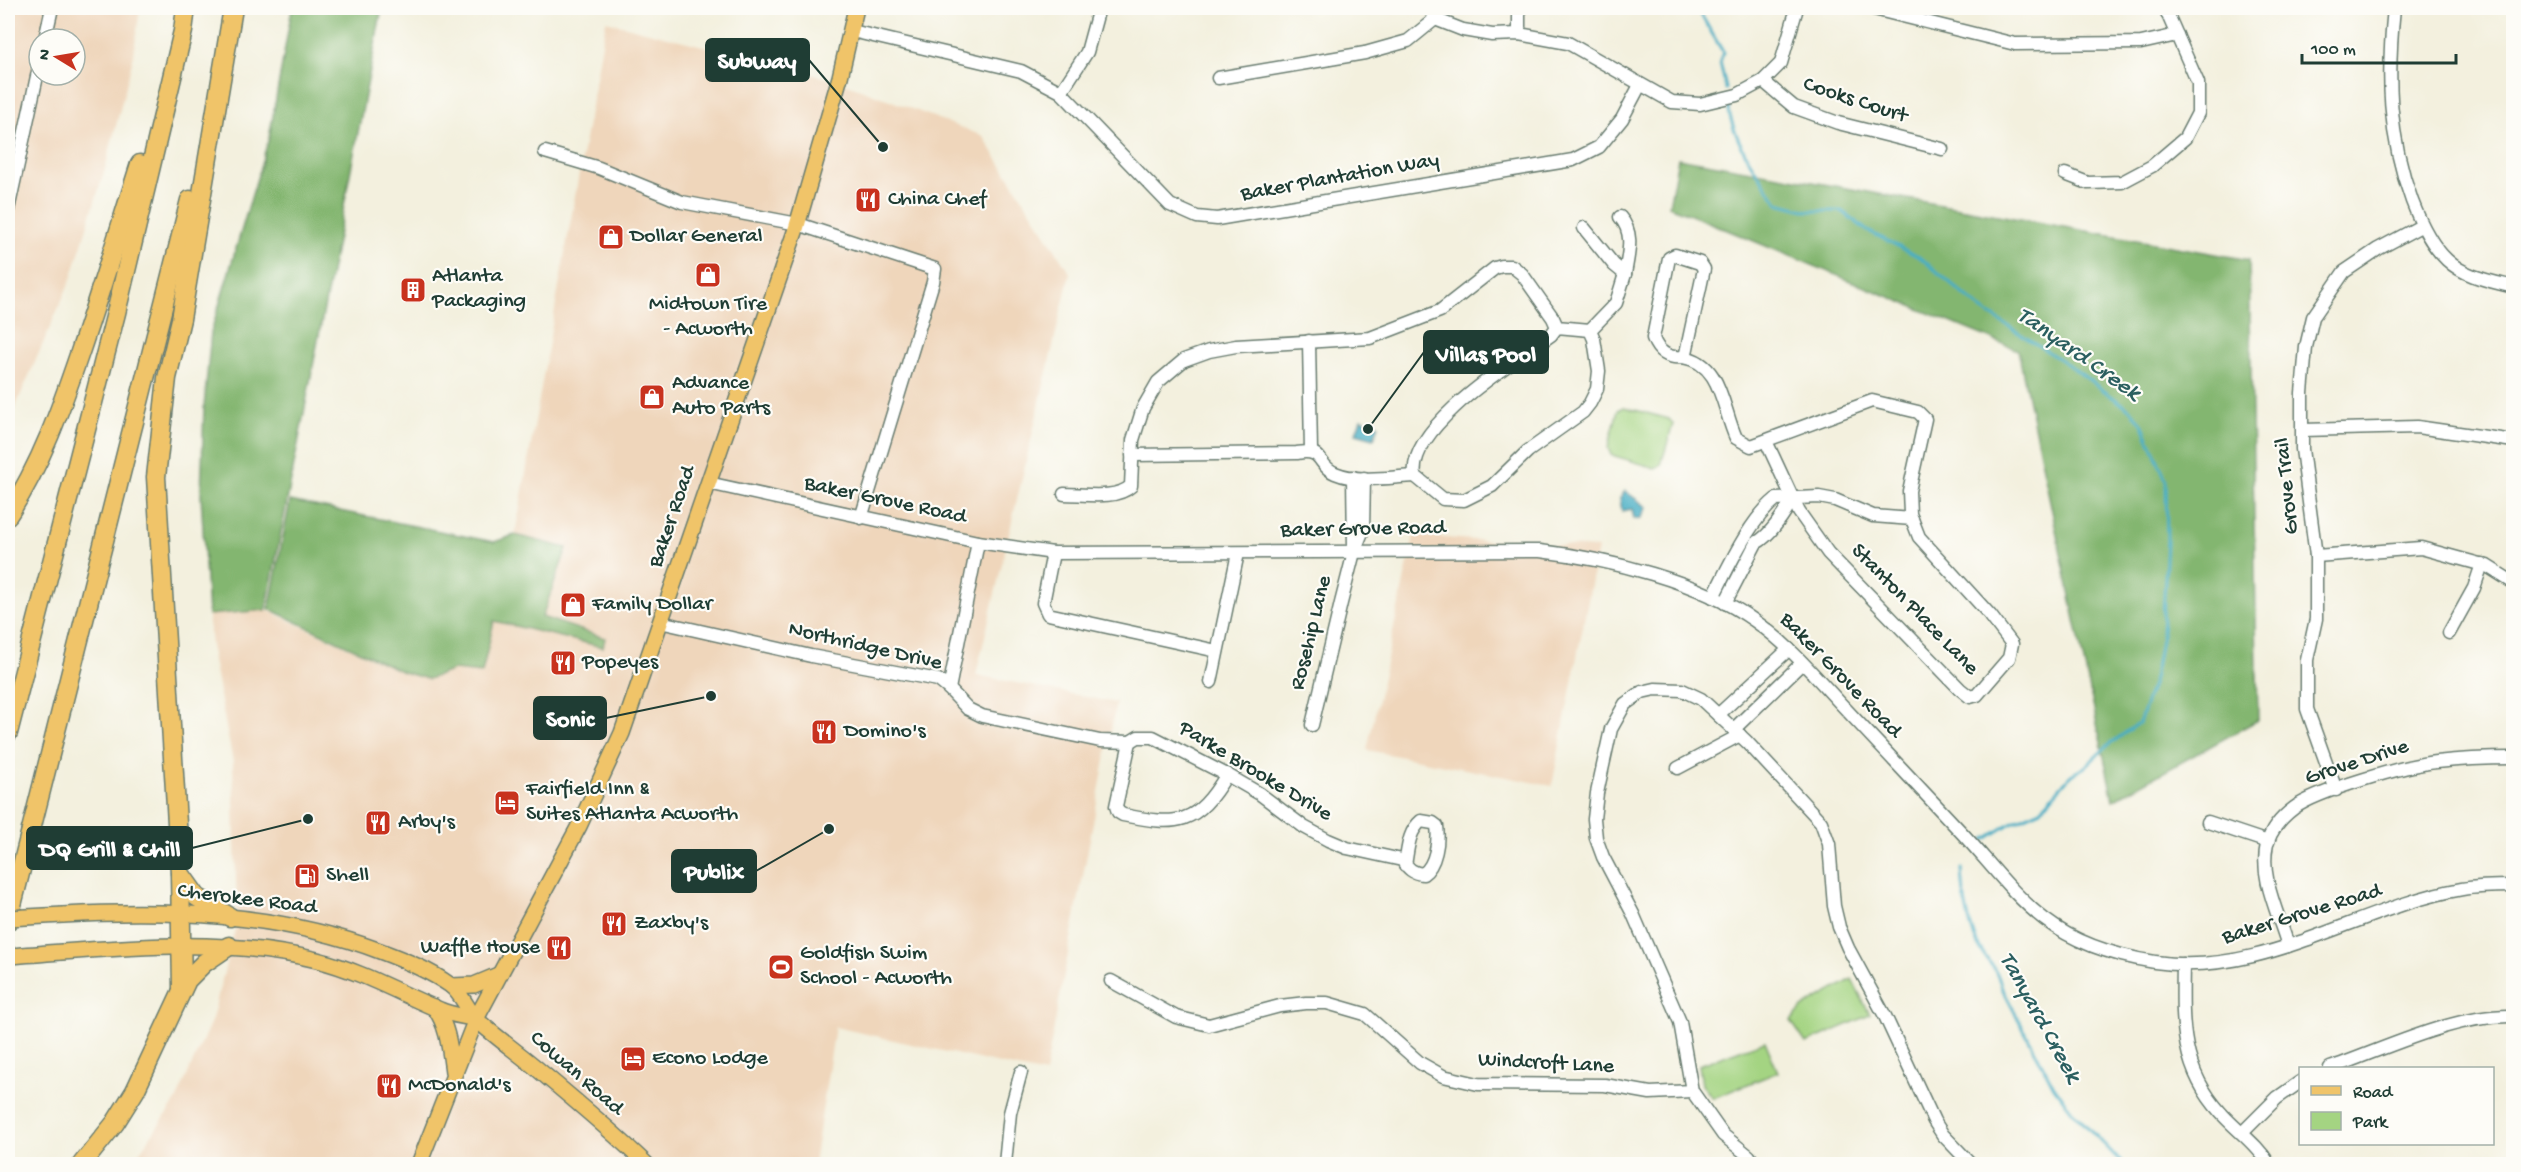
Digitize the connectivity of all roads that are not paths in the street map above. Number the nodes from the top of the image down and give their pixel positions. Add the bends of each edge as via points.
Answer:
1 (52, 8) edge
2 (186, 8) edge
3 (856, 8) edge
4 (1099, 8) edge
5 (1519, 8) edge
6 (1797, 8) edge
7 (1870, 8) edge
8 (2165, 8) edge
9 (2394, 8) edge
10 (1433, 13) edge
11 (232, 14) edge
12 (48, 27) edge
13 (183, 31) junction
14 (852, 31) junction
15 (1519, 34) junction
16 (2177, 35) junction
17 (1218, 78) dead end
18 (1763, 81) junction
19 (1640, 85) junction
20 (35, 87) edge
21 (1061, 92) junction
22 (1942, 149) dead end
23 (544, 152) dead end
24 (2065, 174) dead end
25 (8, 210) edge
26 (1620, 217) dead end
27 (798, 224) junction
28 (2421, 226) junction
29 (1584, 228) dead end
30 (1625, 274) junction
31 (2514, 287) edge
32 (1557, 327) junction
33 (1590, 330) junction
34 (1309, 341) junction
35 (1683, 357) junction
36 (2303, 430) junction
37 (1766, 441) junction
38 (2514, 441) edge
39 (1311, 452) junction
40 (1132, 455) junction
41 (1415, 476) junction
42 (1358, 478) junction
43 (708, 483) junction
44 (1064, 495) dead end
45 (1792, 499) junction
46 (8, 515) edge
47 (861, 518) junction
48 (1912, 519) junction
49 (978, 542) junction
50 (1354, 552) junction
51 (1053, 553) junction
52 (1238, 553) junction
53 (2316, 556) junction
54 (2482, 564) junction
55 (2514, 583) edge
56 (1713, 597) junction
57 (1725, 603) junction
58 (660, 622) junction
59 (2449, 633) dead end
60 (1789, 649) junction
61 (1217, 651) junction
62 (1802, 663) junction
63 (1211, 682) dead end
64 (949, 689) junction
65 (1718, 715) junction
66 (1312, 725) dead end
67 (1737, 732) junction
68 (8, 733) edge
69 (1130, 742) junction
70 (2514, 758) edge
71 (1678, 768) dead end
72 (1227, 774) junction
73 (2336, 790) junction
74 (2208, 822) dead end
75 (2268, 842) junction
76 (1405, 865) dead end
77 (180, 873) junction
78 (2514, 886) edge
79 (179, 913) junction
80 (230, 917) junction
81 (8, 920) edge
82 (182, 945) junction
83 (229, 946) junction
84 (2288, 946) junction
85 (8, 956) edge
86 (2183, 964) junction
87 (498, 975) junction
88 (1111, 981) dead end
89 (452, 986) junction
90 (182, 989) junction
91 (434, 1007) junction
92 (2514, 1016) edge
93 (476, 1019) junction
94 (2333, 1067) edge
95 (1021, 1071) dead end
96 (453, 1076) junction
97 (2299, 1083) edge
98 (1692, 1091) junction
99 (2242, 1133) junction
100 (82, 1164) edge
101 (419, 1164) edge
102 (646, 1164) edge
103 (1005, 1164) edge
104 (1755, 1164) edge
105 (1971, 1164) edge
106 (2269, 1164) edge

1 - 12 street
2 - 13 highway
3 - 14 main road, Baker Road
4 - 21 street via 1087,52
5 - 15 street
6 - 18 street via 1781,63
7 - 16 street via 2015,44 2141,43
8 - 16 street
9 - 28 street via 2391,122 2402,173
10 - 15 street via 1462,30
10 - 17 street via 1408,41 1365,53
11 - 77 highway via 181,319 167,378 156,477
11 - 81 highway via 189,202
13 - 46 highway via 74,370 44,448
13 - 68 highway via 116,313
14 - 21 street, Baker Plantation Way via 1021,71
14 - 27 main road, Baker Road
15 - 19 street via 1568,43
16 - 24 street via 2198,83 2198,113 2185,138 2152,166 2122,182 2088,183
18 - 19 street via 1737,94 1700,104 1672,102
18 - 22 street, Cooks Court via 1794,107 1838,123
19 - 21 street, Baker Plantation Way via 1622,119 1599,147 1573,160 1217,219 1197,217 1170,205
20 - 25 street
23 - 27 street via 599,168 682,202
26 - 30 street via 1630,235
27 - 43 main road, Baker Road
27 - 47 street via 935,269
28 - 31 street via 2447,260 2475,278
28 - 36 street, Grove Trail via 2344,272 2313,317 2306,347
29 - 30 street
30 - 33 street via 1616,303
32 - 33 street
32 - 34 street via 1533,287 1507,265 1495,268 1440,311 1419,321 1370,338
32 - 41 street via 1460,402 1439,423 1415,458
33 - 41 street via 1599,370 1597,389 1582,412 1535,446 1492,486 1464,500 1443,499
34 - 39 street
34 - 40 street via 1236,346 1184,360 1149,394 1135,430
35 - 35 street, Stanton Place Lane via 1665,355 1656,349 1653,338 1669,258 1675,255 1700,262 1704,269 1696,316
35 - 37 street, Stanton Place Lane via 1696,359 1712,373 1736,438 1751,446
36 - 38 street via 2417,426
36 - 53 street, Grove Trail
37 - 45 street
37 - 48 street, Stanton Place Lane via 1872,401 1918,412 1925,419 1909,491
39 - 40 street
39 - 42 street via 1328,470
40 - 44 street via 1131,486 1126,490
41 - 42 street
42 - 50 street, Rosehip Lane
43 - 47 street, Baker Grove Road
43 - 58 main road, Baker Road
45 - 48 street via 1835,500 1873,516
45 - 48 street, Stanton Place Lane via 1812,532 1842,568 1960,689 1970,697 1977,695 2009,658 2012,644 1919,537
45 - 56 street via 1776,499 1766,508
45 - 57 street via 1760,530
47 - 49 street, Baker Grove Road
49 - 51 street, Baker Grove Road
49 - 64 street, Northridge Drive
50 - 52 street, Baker Grove Road
50 - 56 street, Baker Grove Road via 1556,553 1621,566
50 - 66 street, Rosehip Lane
51 - 52 street, Baker Grove Road
51 - 61 street via 1043,603 1048,614
52 - 61 street
53 - 54 street via 2421,548
53 - 73 street, Grove Trail via 2316,619 2307,660 2307,709
54 - 55 street
54 - 59 street via 2474,588
56 - 57 street, Baker Grove Road
57 - 60 street, Baker Grove Road via 1756,621
58 - 64 street, Northridge Drive via 938,680
58 - 87 main road, Baker Road via 622,732 579,826
60 - 62 street, Baker Grove Road
60 - 65 street
61 - 63 street
62 - 67 street
62 - 86 street, Baker Grove Road via 2003,880 2044,919 2076,938 2113,952
64 - 69 street, Parke Brooke Drive via 968,709 982,716 1100,741
65 - 67 street
65 - 98 street via 1696,695 1674,688 1647,691 1625,704 1611,729 1594,819 1603,856 1680,1022
67 - 71 street
67 - 105 street via 1821,822 1829,844 1834,906 1843,937 1886,1016 1934,1121
69 - 72 street, Parke Brooke Drive via 1138,737 1153,737
69 - 72 street via 1116,806 1123,814 1160,822 1177,820 1204,806
70 - 73 street, Grove Drive via 2434,762
72 - 76 street, Parke Brooke Drive via 1328,840 1402,860
73 - 75 street, Grove Drive via 2293,809
74 - 75 street
75 - 84 street via 2268,881
77 - 79 highway
77 - 80 highway via 197,897
78 - 84 street, Baker Grove Road via 2475,887 2435,895
79 - 80 main road, Cherokee Road
79 - 81 main road, Cherokee Road, bridge via 120,912
79 - 82 highway
80 - 89 main road, Cherokee Road via 290,924 341,938 396,957
82 - 83 main road, Cherokee Road
82 - 85 main road, Cherokee Road
82 - 90 highway
83 - 90 highway via 204,963
83 - 91 main road, Cherokee Road via 334,965
84 - 86 street, Baker Grove Road via 2232,961
86 - 99 street via 2187,1052 2208,1097
87 - 89 main road via 474,985
87 - 93 main road, Baker Road
88 - 98 street, Windcroft Lane via 1176,1017 1209,1025 1280,1006 1327,1003 1365,1014 1420,1063 1443,1076 1478,1084 1605,1085 1650,1093
89 - 93 main road, Cherokee Road
90 - 100 highway via 135,1091
91 - 93 main road, Cherokee Road
91 - 96 main road via 448,1039
92 - 94 street via 2459,1023
93 - 96 main road, Baker Road
93 - 102 main road, Cowan Road
95 - 103 street via 1010,1113
96 - 101 main road, Baker Road
97 - 99 street via 2277,1098
98 - 104 street via 1723,1135
99 - 106 street

